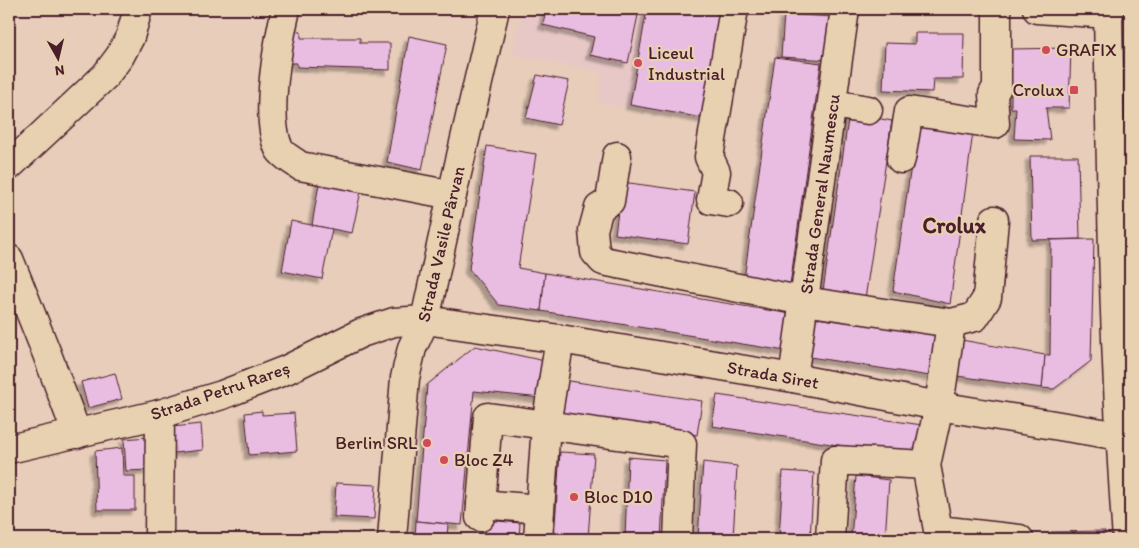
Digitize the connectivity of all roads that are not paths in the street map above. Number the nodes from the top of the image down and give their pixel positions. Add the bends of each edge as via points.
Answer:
1 (138, 9) edge
2 (286, 9) edge
3 (495, 9) edge
4 (734, 9) edge
5 (845, 9) edge
6 (997, 9) edge
7 (1037, 9) edge
8 (1109, 12) edge
9 (833, 104) junction
10 (868, 110) dead end
11 (617, 156) dead end
12 (901, 159) dead end
13 (9, 166) edge
14 (452, 195) junction
15 (729, 203) dead end
16 (994, 220) dead end
17 (9, 259) edge
18 (804, 301) junction
19 (425, 320) junction
20 (951, 323) junction
21 (560, 338) junction
22 (793, 378) junction
23 (939, 406) junction
24 (160, 414) junction
25 (546, 425) junction
26 (77, 434) junction
27 (1120, 436) junction
28 (9, 449) edge
29 (926, 464) junction
30 (1127, 504) edge
31 (540, 509) junction
32 (938, 535) edge
33 (159, 539) edge
34 (392, 539) edge
35 (538, 539) edge
36 (678, 539) edge
37 (830, 539) edge
38 (1019, 539) edge
39 (1127, 539) edge

1 - 13 street via 130,37 105,76
2 - 14 street via 278,47 272,126 280,151 300,166
3 - 14 street, Strada Vasile Pârvan
4 - 15 street via 709,157 716,172 711,200
5 - 9 street, Strada General Naumescu
6 - 12 street via 997,87 993,94 995,124 909,111
7 - 8 street
8 - 27 street via 1111,216
9 - 10 street
9 - 18 street, Strada General Naumescu
11 - 18 street via 610,202 599,208 594,230 595,252 603,261
14 - 19 street, Strada Vasile Pârvan
16 - 20 street via 987,298 975,316
17 - 26 street
18 - 20 street
18 - 22 street, Strada General Naumescu
19 - 21 street, Strada Siret
19 - 24 street, Strada Petru Rareș via 394,322 361,333 286,370 222,395
19 - 34 street, Strada Vasile Pârvan via 412,348 405,378
20 - 23 street
21 - 22 street, Strada Siret
21 - 25 street
22 - 23 street, Strada Siret
23 - 27 street, Strada Siret
23 - 29 street
24 - 26 street, Strada Petru Rareș
24 - 33 street
25 - 31 street
25 - 31 street via 488,417 480,510
25 - 36 street via 682,444
26 - 28 street, Strada Petru Rareș
27 - 30 street
29 - 32 street
29 - 37 street via 835,460
30 - 39 street
31 - 35 street
32 - 38 street

